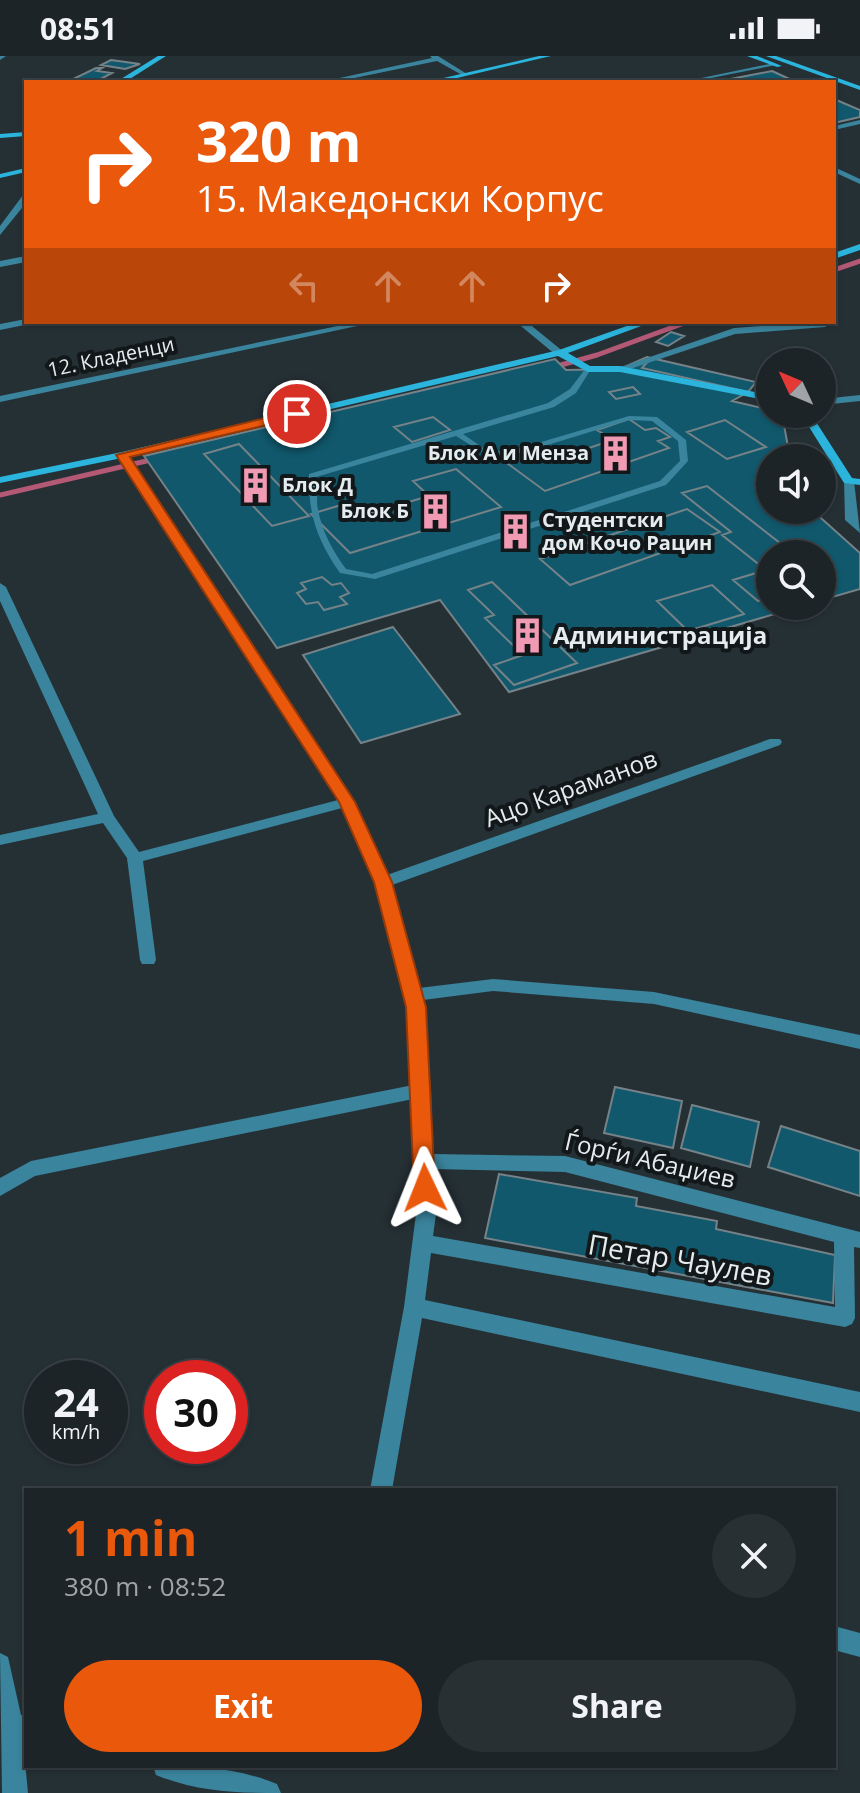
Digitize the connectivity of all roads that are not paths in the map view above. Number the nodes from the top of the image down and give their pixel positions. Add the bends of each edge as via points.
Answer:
1 (163, 56) edge
2 (548, 56) edge
3 (750, 56) edge
4 (769, 56) edge
5 (435, 58) edge
6 (774, 64) junction
7 (464, 74) junction
8 (127, 80) edge
9 (334, 80) edge
10 (438, 80) edge
11 (694, 80) edge
12 (817, 80) edge
13 (836, 87) edge
14 (860, 88) edge
15 (860, 96) edge
16 (860, 122) edge
17 (836, 128) edge
18 (24, 134) edge
19 (0, 136) edge
20 (24, 170) edge
21 (836, 170) edge
22 (0, 176) edge
23 (860, 182) edge
24 (22, 208) edge
25 (0, 213) edge
26 (0, 232) edge
27 (860, 247) edge
28 (836, 255) edge
29 (24, 259) edge
30 (0, 264) edge
31 (24, 322) edge
32 (361, 324) edge
33 (523, 324) edge
34 (641, 324) edge
35 (825, 324) dead end
36 (0, 327) edge
37 (559, 353) junction
38 (588, 369) junction
39 (620, 369) junction
40 (756, 395) edge
41 (860, 398) edge
42 (0, 399) edge
43 (836, 401) edge
44 (816, 428) edge
45 (457, 433) junction
46 (122, 455) junction
47 (0, 480) edge
48 (854, 482) edge
49 (860, 529) edge
50 (0, 587) edge
51 (775, 742) dead end
52 (347, 802) junction
53 (107, 817) junction
54 (0, 840) edge
55 (135, 858) junction
56 (383, 882) junction
57 (148, 960) dead end
58 (412, 995) junction
59 (860, 1042) edge
60 (422, 1090) junction
61 (423, 1161) junction
62 (0, 1188) edge
63 (852, 1238) edge
64 (422, 1243) junction
65 (414, 1307) junction
66 (860, 1402) edge
67 (381, 1488) edge
68 (836, 1639) edge
69 (860, 1645) edge
70 (0, 1665) edge
71 (18, 1727) edge
72 (173, 1768) edge
73 (15, 1793) edge
74 (268, 1793) edge

1 - 8 street
2 - 7 street
3 - 6 street
4 - 14 street
5 - 7 street
5 - 9 street
6 - 11 lane
6 - 12 street
7 - 10 street
13 - 15 street
16 - 17 lane
18 - 19 street
20 - 22 street
21 - 23 street
24 - 25 street
24 - 26 street
27 - 28 street
29 - 30 street
31 - 36 street
32 - 42 street, 12. Кладенци
33 - 37 street
34 - 37 street
35 - 39 street via 734,331
37 - 38 street
37 - 46 street
38 - 39 street
38 - 45 lane via 573,391 551,405
39 - 40 street
41 - 43 street
44 - 48 street
45 - 45 lane via 488,454 522,450 629,418 654,419 682,440 684,461 663,483 649,488 372,577 343,571 326,548 313,507 312,476
46 - 47 street
46 - 52 street
48 - 49 street via 851,520
50 - 53 street
51 - 56 street, Ацо Караманов
52 - 55 street
52 - 56 street
53 - 54 street
53 - 55 street
55 - 57 street
56 - 58 street
58 - 59 street via 493,985 654,998
58 - 60 street
60 - 61 street
60 - 62 street via 31,1169
61 - 63 street, Ѓорѓи Абаџиев via 565,1164
61 - 64 street
63 - 64 street, Петар Чаулев via 845,1318
64 - 65 street
65 - 66 street
65 - 67 street
68 - 69 street
70 - 71 street
71 - 73 street
72 - 74 street

